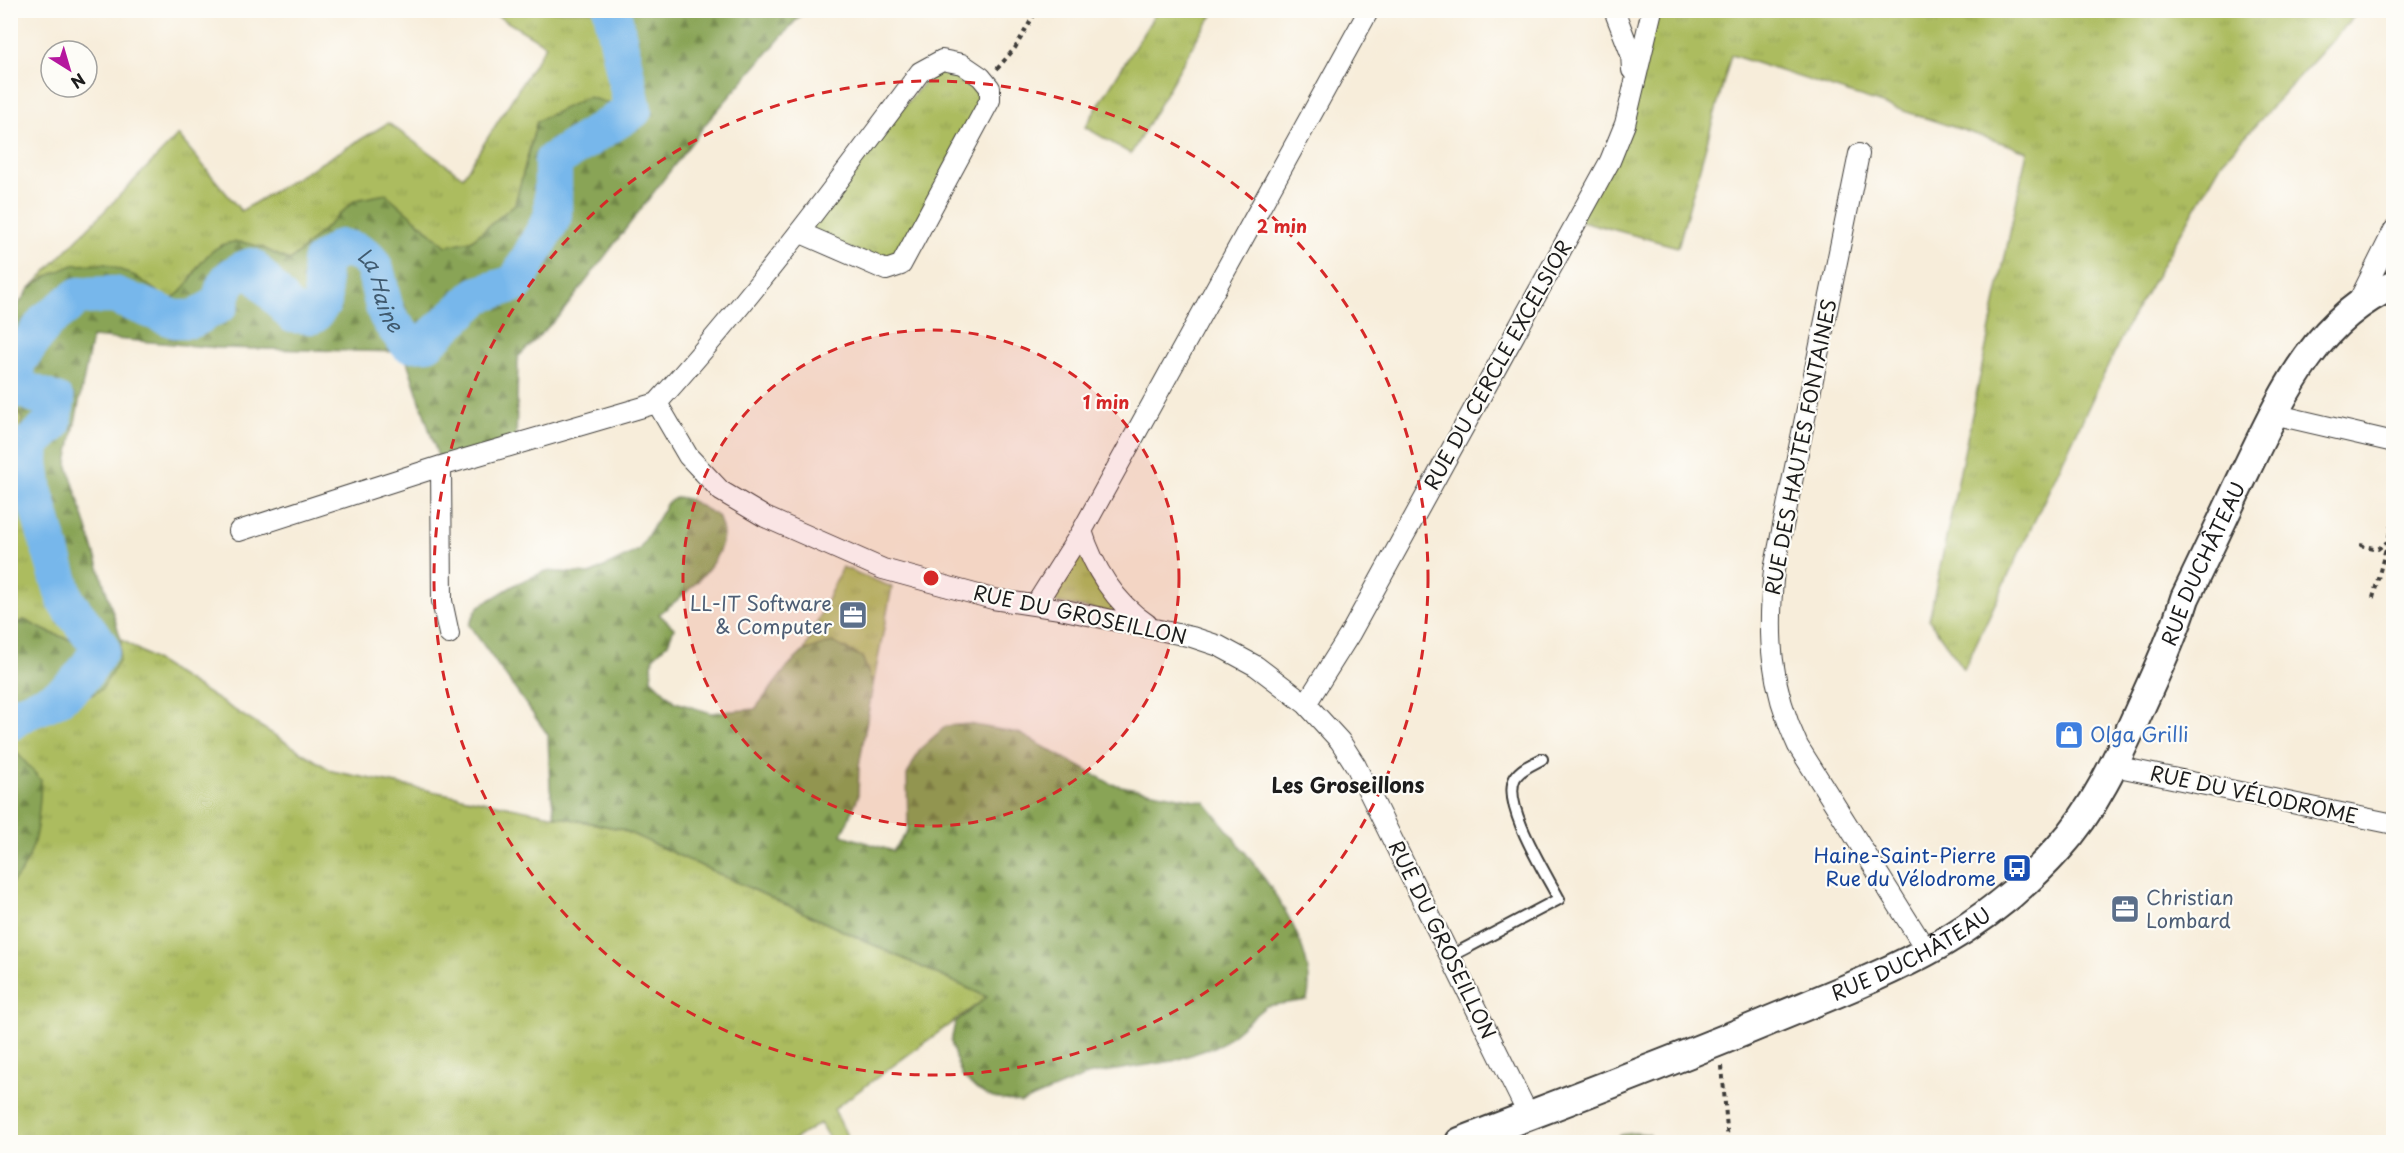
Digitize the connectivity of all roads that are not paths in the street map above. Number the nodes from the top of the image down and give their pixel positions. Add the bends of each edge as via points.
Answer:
1 (1369, 10) edge
2 (1614, 10) edge
3 (1652, 10) edge
4 (1633, 82) junction
5 (1859, 154) dead end
6 (2394, 230) edge
7 (801, 232) junction
8 (2394, 285) edge
9 (2356, 306) junction
10 (657, 403) junction
11 (2273, 414) junction
12 (2394, 442) edge
13 (441, 466) junction
14 (239, 531) dead end
15 (1082, 531) junction
16 (1036, 604) junction
17 (1155, 629) junction
18 (449, 634) dead end
19 (1306, 704) junction
20 (1542, 759) dead end
21 (2114, 766) junction
22 (2394, 824) edge
23 (1928, 953) junction
24 (1451, 956) junction
25 (1529, 1116) junction
26 (1460, 1143) edge

1 - 15 street
2 - 4 street via 1631,54
3 - 4 street, RUE DU CERCLE EXCELSIOR
4 - 19 street, RUE DU CERCLE EXCELSIOR via 1625,124 1611,161 1350,634
5 - 23 street, RUE DES HAUTES FONTAINES via 1774,570 1769,633 1778,690 1798,746
6 - 9 street
7 - 7 street via 920,72 942,60 962,64 985,81 990,88 985,112 901,265 886,270
7 - 10 street via 711,344
8 - 9 street, RUE DUCHÂTEAU
9 - 11 street, RUE DUCHÂTEAU via 2313,350 2284,390
10 - 13 street
10 - 16 street, RUE DU GROSEILLON via 688,456 721,491 765,517 883,569 993,599
11 - 12 street
11 - 21 street, RUE DUCHÂTEAU via 2185,597 2174,633
13 - 14 street
13 - 18 street via 442,601
15 - 16 street
15 - 17 street via 1093,562 1125,607
16 - 17 street, RUE DU GROSEILLON
17 - 19 street, RUE DU GROSEILLON via 1192,637 1244,658
19 - 24 street, RUE DU GROSEILLON via 1340,741 1356,766
20 - 24 lane via 1522,769 1515,778 1512,801 1559,899
21 - 22 street, RUE DU VÉLODROME
21 - 23 street, RUE DUCHÂTEAU via 2060,848 2005,902
23 - 25 street, RUE DUCHÂTEAU
24 - 25 street, RUE DU GROSEILLON
25 - 26 street, RUE DUCHÂTEAU

